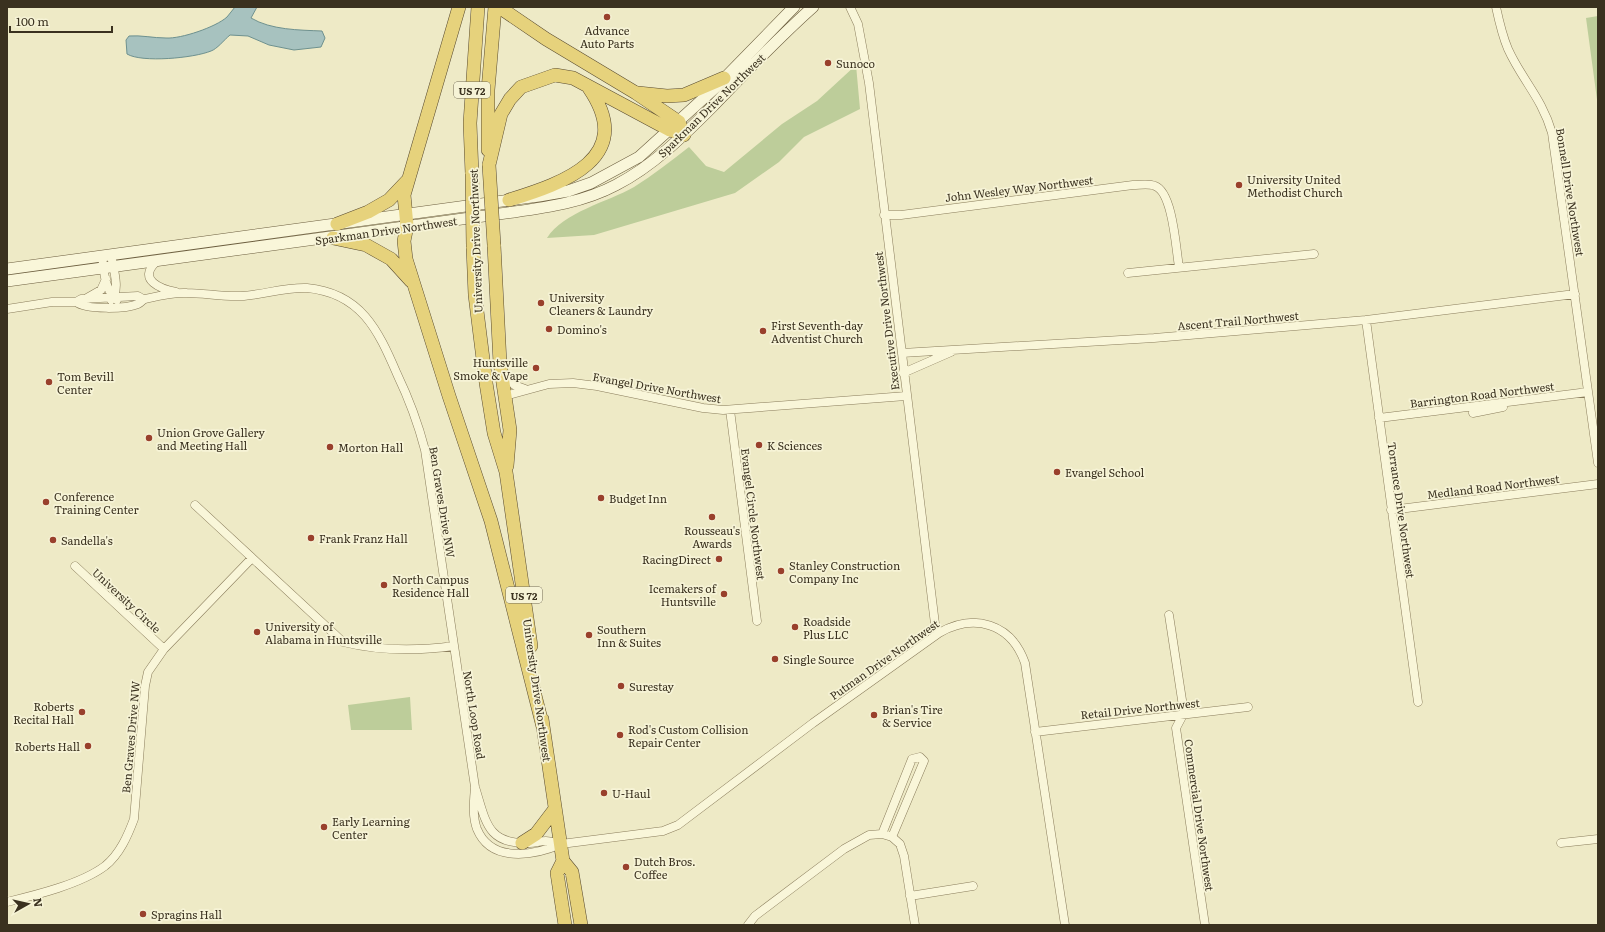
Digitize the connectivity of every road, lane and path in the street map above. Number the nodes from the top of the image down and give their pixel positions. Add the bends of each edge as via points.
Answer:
1 (459, 7) edge
2 (478, 7) edge
3 (495, 7) edge
4 (500, 7) edge
5 (794, 7) edge
6 (813, 7) edge
7 (850, 7) edge
8 (1496, 7) edge
9 (724, 78) junction
10 (588, 86) junction
11 (636, 93) junction
12 (674, 126) junction
13 (684, 135) junction
14 (489, 165) junction
15 (408, 180) junction
16 (509, 200) junction
17 (884, 215) junction
18 (406, 220) junction
19 (337, 224) junction
20 (334, 238) junction
21 (1314, 254) dead end
22 (107, 255) junction
23 (156, 262) junction
24 (1178, 267) junction
25 (7, 269) edge
26 (108, 272) junction
27 (1128, 273) dead end
28 (7, 281) edge
29 (414, 285) junction
30 (179, 293) junction
31 (1575, 294) junction
32 (114, 297) junction
33 (87, 299) junction
34 (143, 300) junction
35 (76, 302) junction
36 (125, 306) junction
37 (476, 306) junction
38 (102, 308) junction
39 (7, 309) edge
40 (1366, 320) junction
41 (955, 350) junction
42 (902, 353) junction
43 (501, 368) junction
44 (904, 372) junction
45 (525, 389) junction
46 (1588, 392) junction
47 (505, 396) junction
48 (906, 396) junction
49 (730, 410) junction
50 (1473, 413) dead end
51 (1379, 418) junction
52 (1598, 463) edge
53 (506, 472) junction
54 (1598, 484) edge
55 (195, 505) dead end
56 (1391, 510) junction
57 (252, 558) junction
58 (75, 566) dead end
59 (1170, 615) dead end
60 (757, 620) dead end
61 (939, 633) junction
62 (454, 646) junction
63 (164, 649) junction
64 (1418, 702) dead end
65 (1248, 707) dead end
66 (1184, 713) junction
67 (543, 727) junction
68 (1035, 732) junction
69 (475, 787) junction
70 (555, 809) junction
71 (882, 834) junction
72 (892, 837) junction
73 (1598, 838) edge
74 (522, 843) junction
75 (1561, 843) dead end
76 (561, 844) junction
77 (563, 862) junction
78 (973, 886) dead end
79 (910, 896) junction
80 (7, 902) edge
81 (565, 925) edge
82 (581, 925) edge
83 (748, 925) edge
84 (914, 925) edge
85 (1065, 925) edge
86 (1205, 925) edge

1 - 15 highway
2 - 37 highway, University Drive Northwest / US 72, bridge via 470,123
3 - 14 highway, University Drive Northwest / US 72 via 488,90
4 - 11 highway via 546,39
5 - 9 main road, Sparkman Drive Northwest
6 - 13 main road, Sparkman Drive Northwest
7 - 17 street, Executive Drive Northwest via 858,24 869,83
8 - 31 street, Bonnell Drive Northwest via 1509,50 1544,109 1552,133
9 - 11 highway via 684,95
9 - 12 main road, Sparkman Drive Northwest
10 - 12 highway
10 - 14 highway via 573,78 555,75 521,87 501,114
10 - 16 highway via 600,104 605,123 602,141 595,156 584,168 568,179
11 - 12 highway
12 - 13 highway
12 - 16 main road, Sparkman Drive Northwest via 639,157 591,183 568,191
13 - 18 main road, Sparkman Drive Northwest via 616,186 584,198 551,207
14 - 43 highway, University Drive Northwest / US 72, bridge
15 - 18 highway via 404,194
15 - 19 highway via 388,200 368,212
16 - 18 main road, Sparkman Drive Northwest
17 - 24 street, John Wesley Way Northwest via 901,215 1133,185 1156,186 1165,194
17 - 42 street, Executive Drive Northwest
18 - 19 main road, Sparkman Drive Northwest
18 - 20 main road, Sparkman Drive Northwest
18 - 29 highway via 406,259
19 - 22 main road, Sparkman Drive Northwest
20 - 23 main road, Sparkman Drive Northwest
20 - 29 highway via 366,245 391,258
21 - 24 street
22 - 25 main road, Sparkman Drive Northwest
22 - 26 street
23 - 26 main road, Sparkman Drive Northwest
23 - 30 street via 150,274 152,282 160,288
24 - 27 street
26 - 28 main road, Sparkman Drive Northwest
26 - 32 street
26 - 32 street via 116,291
26 - 33 street via 100,290
29 - 67 highway via 491,521
30 - 34 street, Ben Graves Drive NW
30 - 62 street, Ben Graves Drive NW via 242,296 307,288 343,298 359,309 374,325 416,417 425,450
31 - 40 street, Ascent Trail Northwest
31 - 46 street, Bonnell Drive Northwest
32 - 33 street, Ben Graves Drive NW
32 - 34 street, Ben Graves Drive NW via 138,296
32 - 36 street
32 - 38 street
33 - 35 street, Ben Graves Drive NW
34 - 36 street, Ben Graves Drive NW via 138,304
35 - 38 street, Ben Graves Drive NW via 81,306
35 - 39 street, Ben Graves Drive NW via 52,302
36 - 38 street, Ben Graves Drive NW
37 - 47 highway, US 72 via 485,323 494,387
37 - 53 highway, University Drive Northwest / US 72 via 494,433
40 - 41 street, Ascent Trail Northwest via 1154,338
40 - 51 street, Torrance Drive Northwest
41 - 42 street, Ascent Trail Northwest
41 - 44 street
42 - 44 street, Executive Drive Northwest
43 - 45 street via 514,385
43 - 47 highway, University Drive Northwest / US 72
44 - 48 street, Executive Drive Northwest
45 - 47 street, Evangel Drive Northwest
45 - 49 street, Evangel Drive Northwest via 573,383 703,408
46 - 50 street
46 - 51 street, Barrington Road Northwest
46 - 52 street, Bonnell Drive Northwest
47 - 53 highway, University Drive Northwest / US 72 via 510,430
48 - 49 street, Evangel Drive Northwest
48 - 61 street, Executive Drive Northwest via 935,624
49 - 60 street, Evangel Circle Northwest
51 - 56 street, Torrance Drive Northwest
53 - 67 highway, University Drive Northwest / US 72
54 - 56 street, Medland Road Northwest
55 - 57 street
56 - 64 street, Torrance Drive Northwest
57 - 62 street via 343,642 370,648 429,649
57 - 63 street, Ben Graves Drive NW
58 - 63 street, University Circle
59 - 66 street
61 - 68 street, Putman Drive Northwest via 950,627 972,622 987,624 1011,638 1025,663
61 - 76 street, Putman Drive Northwest via 813,723 678,825 663,831
62 - 69 street, North Loop Road
63 - 80 street, Ben Graves Drive NW via 148,672 146,680 134,819 117,854 106,865 88,876
65 - 66 street, Retail Drive Northwest
66 - 68 street, Retail Drive Northwest
66 - 86 street, Commercial Drive Northwest via 1176,728
67 - 70 highway, University Drive Northwest / US 72
68 - 85 street, Putman Drive Northwest
69 - 74 street, North Loop Road via 484,817 492,832 501,840
69 - 76 street, North Loop Road via 474,815 477,829 484,842 496,850 510,854 527,854
70 - 74 highway via 536,834
70 - 76 highway, University Drive Northwest / US 72
71 - 72 street
71 - 72 street via 912,759 920,757 924,762
71 - 83 street via 869,835 844,849 755,916
72 - 79 street via 900,844 904,856
73 - 75 street
74 - 76 street, North Loop Road via 546,841
76 - 77 highway, University Drive Northwest / US 72
77 - 81 highway, University Drive Northwest / US 72 via 557,873
77 - 82 highway, University Drive Northwest / US 72 via 572,872
78 - 79 street
79 - 84 street

